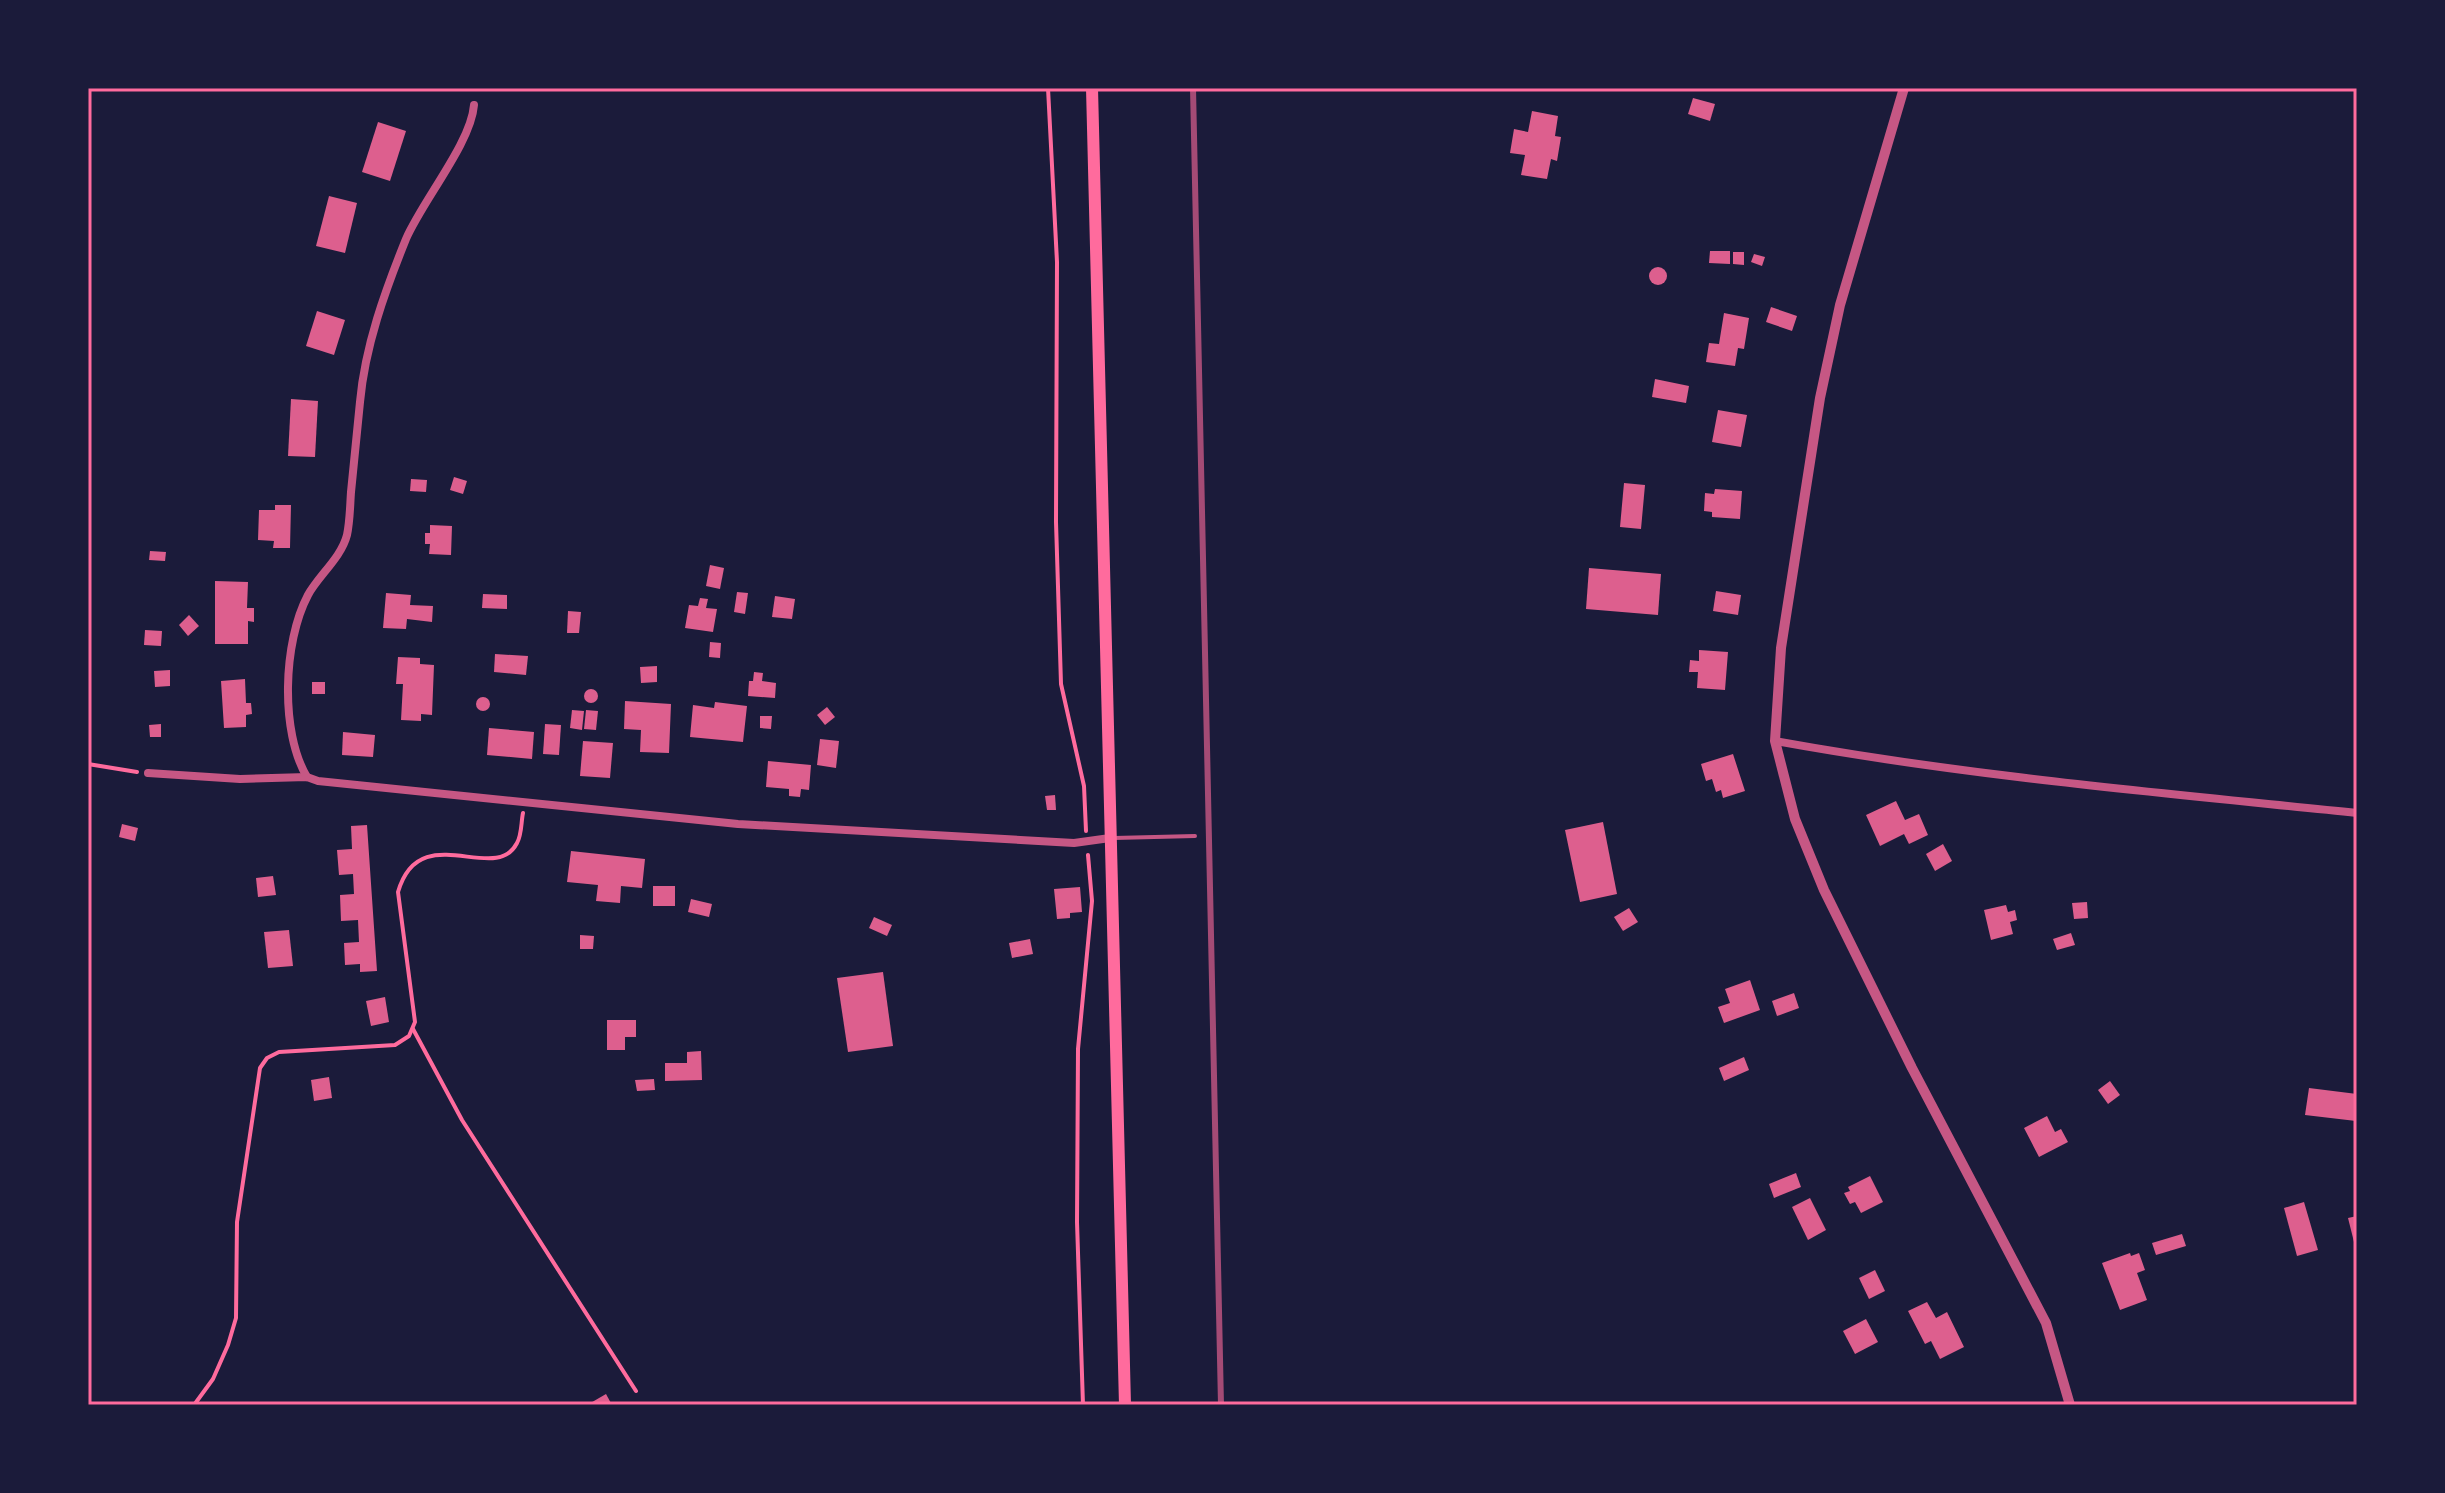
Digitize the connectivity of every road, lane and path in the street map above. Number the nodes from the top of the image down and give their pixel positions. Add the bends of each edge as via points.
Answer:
1 (1048, 88) edge
2 (1092, 88) edge
3 (1904, 88) edge
4 (474, 105) dead end
5 (1775, 741) junction
6 (88, 764) edge
7 (148, 773) joint
8 (307, 777) junction
9 (525, 802) junction
10 (2357, 813) edge
11 (1195, 836) dead end
12 (1110, 838) junction
13 (1086, 842) junction
14 (413, 1029) junction
15 (636, 1391) dead end
16 (194, 1405) edge
17 (1083, 1405) edge
18 (1125, 1405) edge
19 (2070, 1405) edge

1 - 13 path via 1057,262 1061,684 1084,786
2 - 12 main road
3 - 5 street via 1840,305 1820,398 1781,648
4 - 8 street via 465,135 406,239 372,334 360,398 347,536 311,590 296,625 289,716
5 - 10 street via 2123,789
5 - 19 street via 1795,819 1824,890 2036,1303
6 - 7 path
7 - 8 street
8 - 9 street
9 - 13 street via 738,824
9 - 14 path via 520,835 507,854 431,855 415,863 401,881
11 - 12 lane
12 - 13 street
12 - 18 main road
13 - 17 path via 1092,901 1078,1049 1077,1190
14 - 15 path via 470,1134
14 - 16 path via 395,1045 279,1052 260,1068 237,1222 236,1318 213,1379

